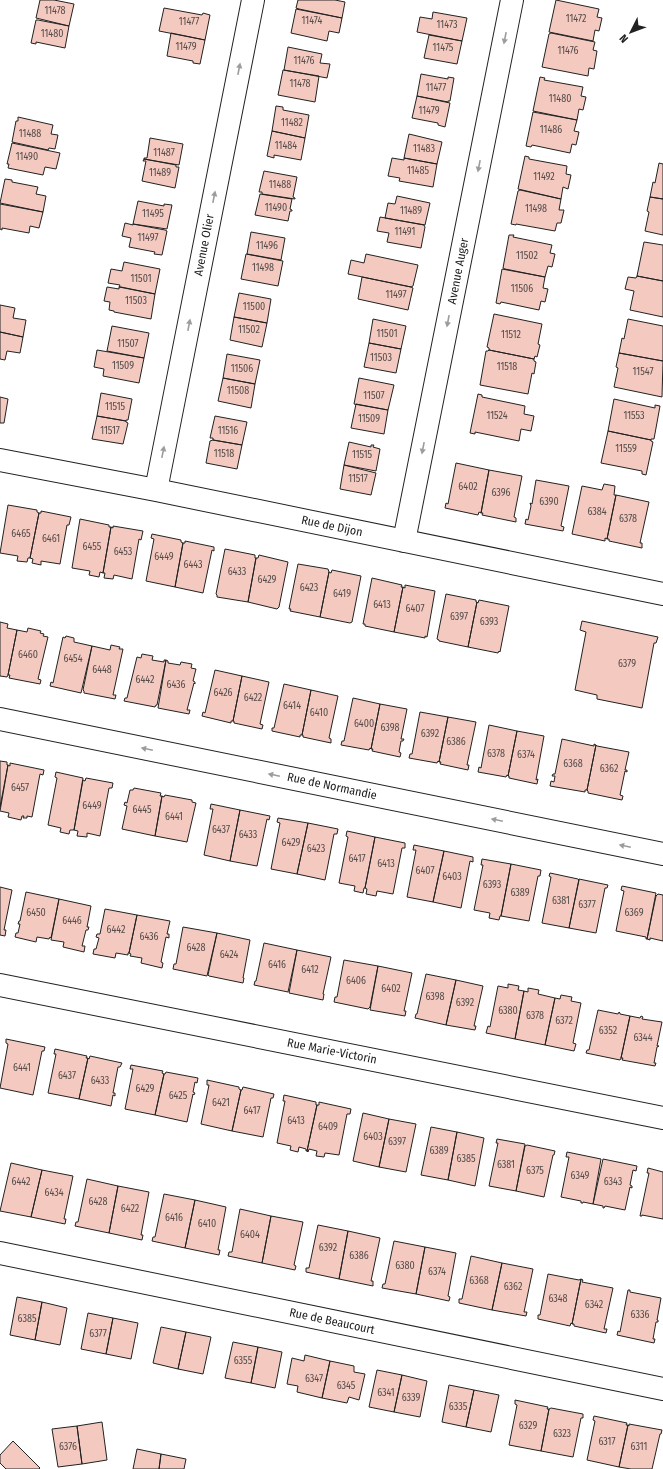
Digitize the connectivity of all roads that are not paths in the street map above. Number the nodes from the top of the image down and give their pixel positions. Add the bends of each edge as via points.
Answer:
1 (253, 0) edge
2 (512, 0) edge
3 (0, 460) edge
4 (156, 490) junction
5 (404, 541) junction
6 (663, 594) edge
7 (0, 719) edge
8 (663, 854) edge
9 (0, 985) edge
10 (663, 1118) edge
11 (0, 1252) edge
12 (663, 1390) edge

4 -> 1 street, Avenue Olier
2 -> 5 street, Avenue Auger
3 - 4 street, Rue de Dijon
4 - 5 street, Rue de Dijon
5 - 6 street, Rue de Dijon
8 -> 7 street, Rue de Normandie
9 - 10 street, Rue Marie-Victorin
11 - 12 street, Rue de Beaucourt

